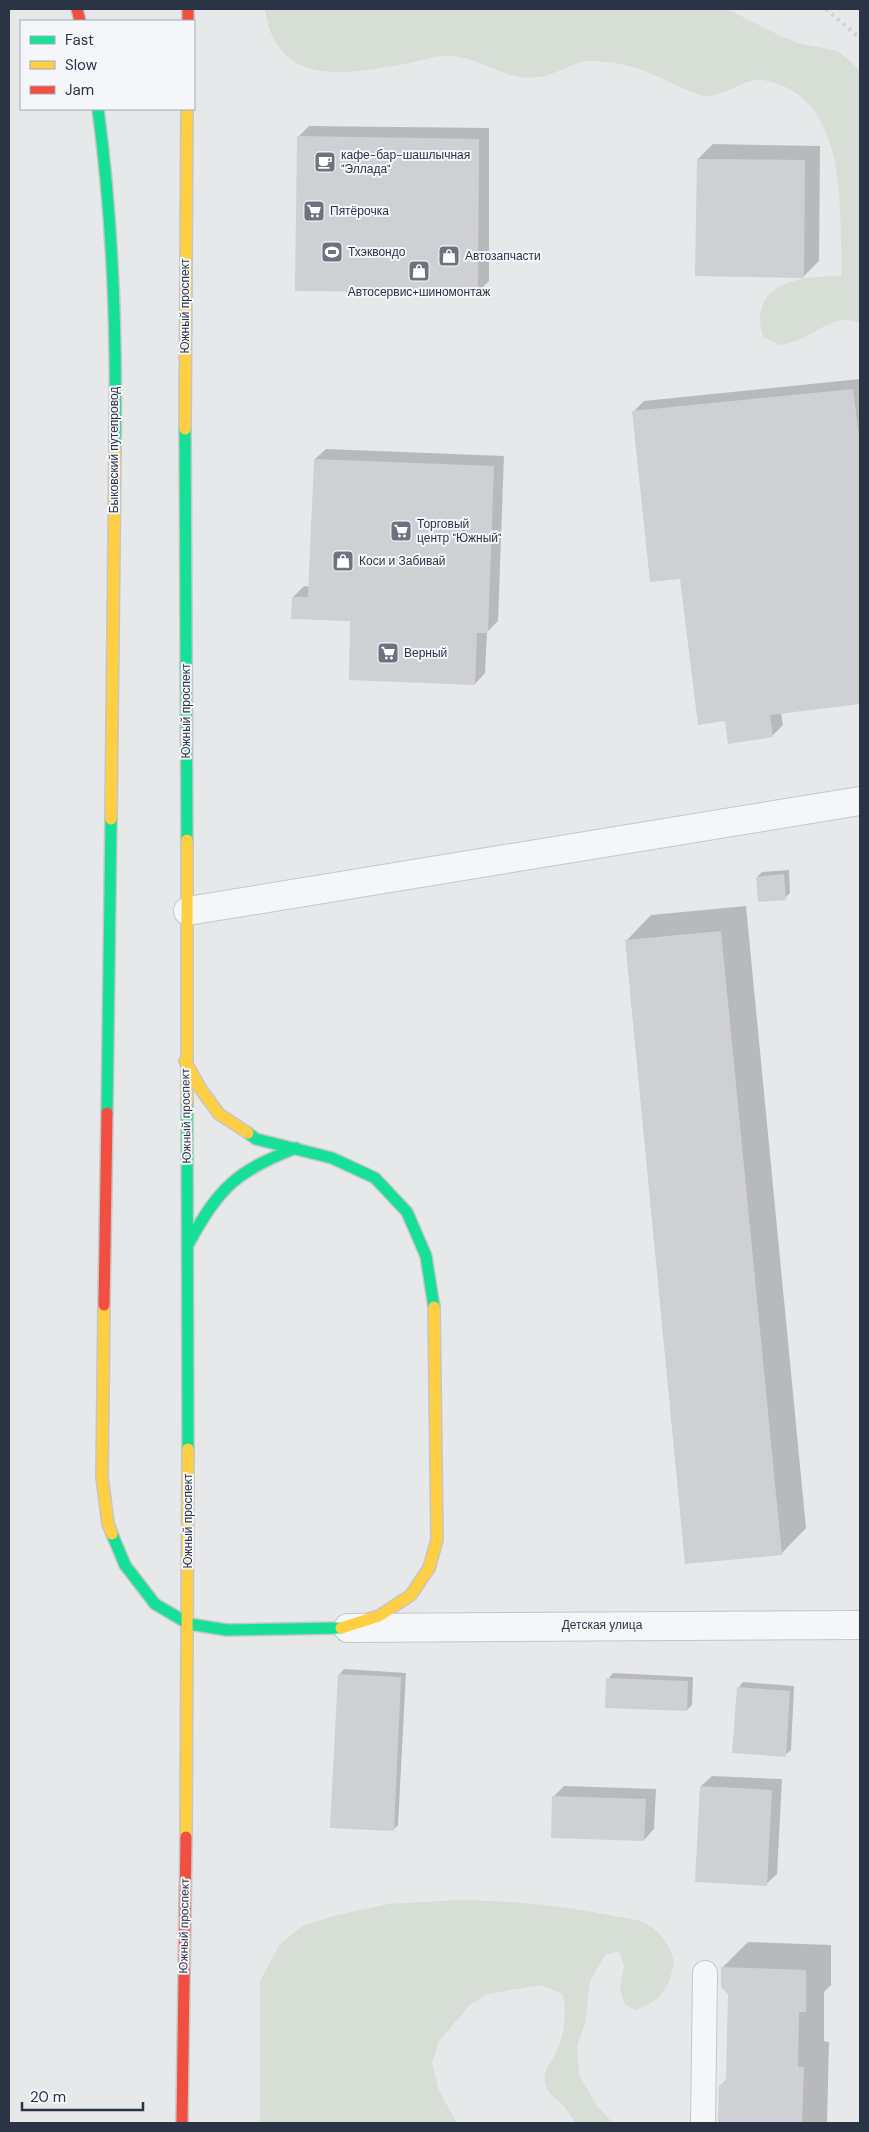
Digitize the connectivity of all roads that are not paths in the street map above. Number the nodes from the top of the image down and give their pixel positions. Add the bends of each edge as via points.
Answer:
1 (98, 110) edge
2 (187, 110) edge
3 (860, 801) edge
4 (188, 911) junction
5 (185, 1061) junction
6 (296, 1148) junction
7 (187, 1246) junction
8 (189, 1624) junction
9 (860, 1624) edge
10 (344, 1628) junction
11 (705, 1973) dead end
12 (182, 2123) edge
13 (703, 2123) edge

1 - 8 main road, Быковский путепровод via 111,237 114,326 102,1477 108,1524 125,1565 155,1604
2 - 4 main road, Южный проспект via 184,347
3 - 4 street
4 - 5 main road, Южный проспект
5 - 6 main road via 219,1114 256,1139
5 - 7 main road, Южный проспект
6 - 7 main road via 257,1162 227,1183 206,1210
6 - 10 main road via 332,1158 374,1178 407,1212 426,1256 436,1317 437,1540 429,1568 411,1595 379,1616
7 - 8 main road, Южный проспект
8 - 10 main road via 227,1630
8 - 12 main road, Южный проспект
9 - 10 street, Детская улица
11 - 13 lane

